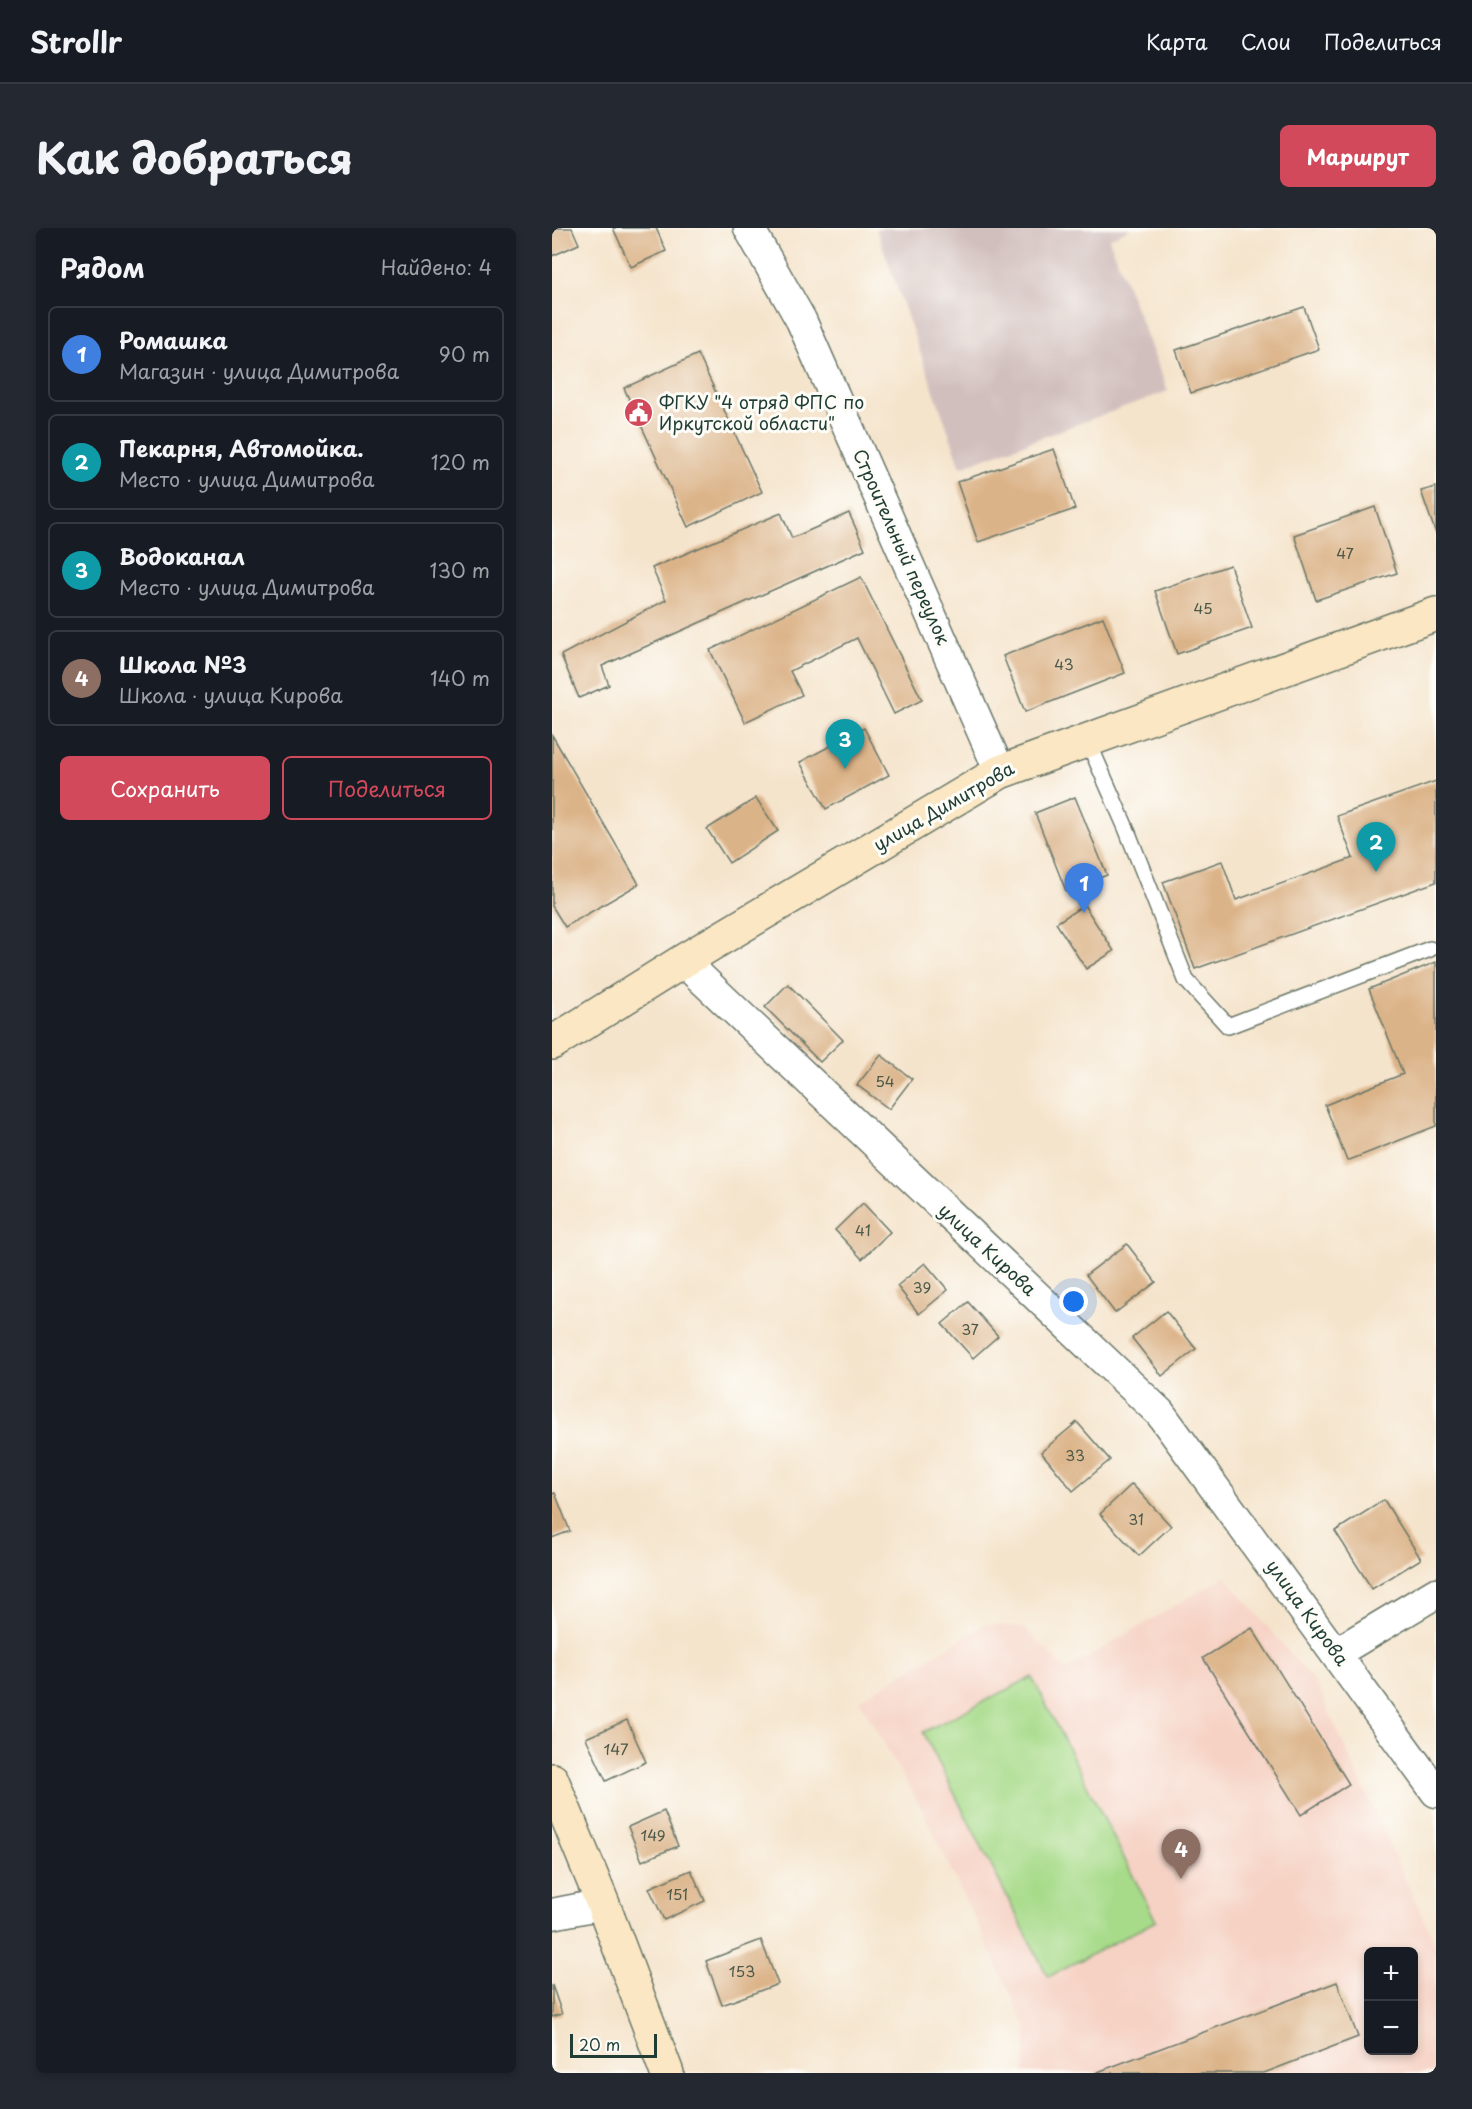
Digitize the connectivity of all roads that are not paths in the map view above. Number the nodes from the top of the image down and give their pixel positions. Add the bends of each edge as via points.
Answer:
1 (748, 228) edge
2 (1436, 614) edge
3 (1087, 739) junction
4 (1000, 772) junction
5 (1430, 949) dead end
6 (683, 961) junction
7 (552, 1043) edge
8 (1436, 1593) edge
9 (1336, 1653) junction
10 (552, 1780) edge
11 (1436, 1792) edge
12 (603, 1904) junction
13 (552, 1914) edge
14 (667, 2073) edge

1 - 4 street, Строительный переулок via 801,320
2 - 3 street, улица Димитрова
3 - 4 street, улица Димитрова
3 - 5 lane via 1186,980 1228,1026
4 - 6 street, улица Димитрова
6 - 7 street, улица Димитрова
6 - 9 street, улица Кирова via 1160,1413
8 - 9 street
9 - 11 street, улица Кирова
10 - 12 street
12 - 13 street
12 - 14 street

